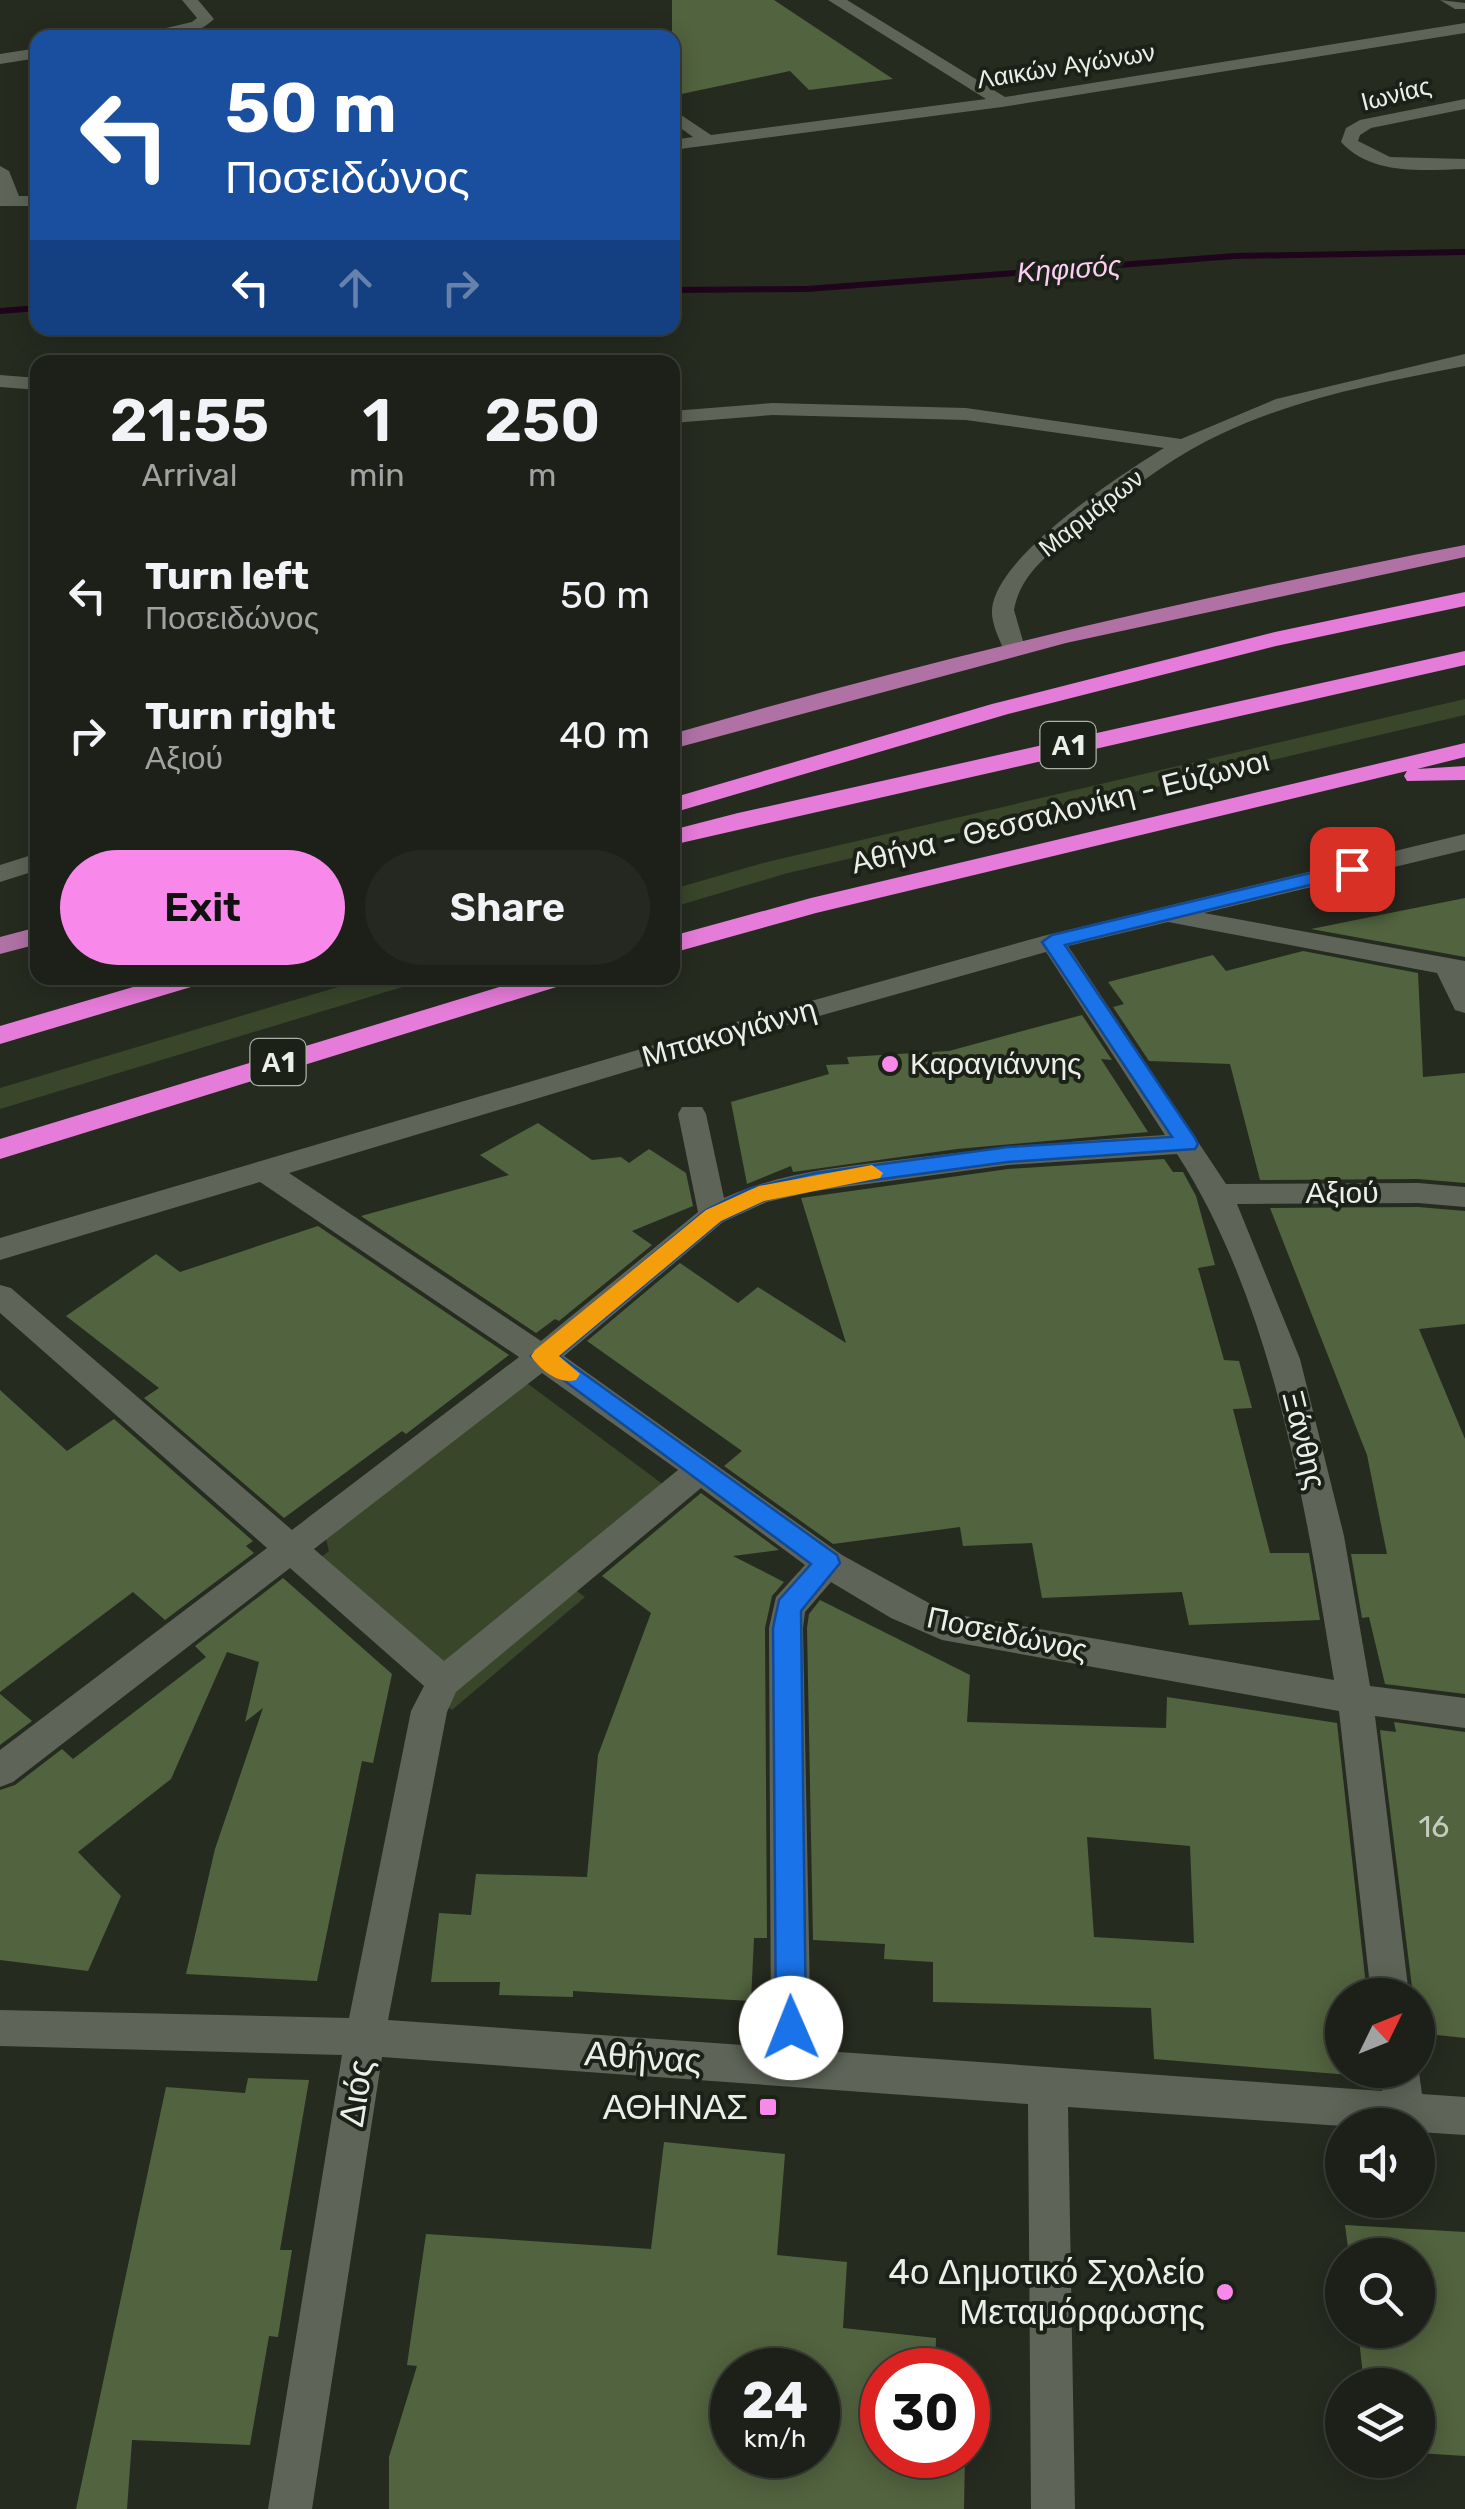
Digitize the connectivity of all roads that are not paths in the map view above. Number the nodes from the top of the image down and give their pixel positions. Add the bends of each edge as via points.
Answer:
1 (190, 0) edge
2 (836, 0) edge
3 (1465, 28) edge
4 (175, 30) edge
5 (30, 54) edge
6 (1, 58) edge
7 (1002, 102) junction
8 (1465, 104) edge
9 (680, 120) edge
10 (707, 140) junction
11 (680, 144) edge
12 (1465, 164) edge
13 (0, 172) edge
14 (3, 201) edge
15 (30, 201) edge
16 (1465, 360) edge
17 (0, 381) edge
18 (30, 383) edge
19 (30, 385) edge
20 (0, 398) edge
21 (680, 416) edge
22 (1184, 446) junction
23 (1465, 551) edge
24 (1465, 599) edge
25 (1014, 648) junction
26 (1465, 658) edge
27 (680, 740) edge
28 (1465, 750) edge
29 (1465, 774) edge
30 (1328, 781) junction
31 (680, 804) edge
32 (680, 836) edge
33 (1465, 842) edge
34 (30, 865) edge
35 (0, 874) edge
36 (1163, 913) junction
37 (30, 937) edge
38 (1052, 942) junction
39 (680, 943) edge
40 (0, 946) edge
41 (1456, 969) edge
42 (166, 985) edge
43 (534, 985) edge
44 (1465, 1004) edge
45 (0, 1036) edge
46 (692, 1114) dead end
47 (1187, 1144) junction
48 (0, 1149) edge
49 (262, 1169) junction
50 (1218, 1194) junction
51 (1465, 1197) edge
52 (714, 1215) junction
53 (0, 1249) edge
54 (0, 1296) edge
55 (543, 1356) junction
56 (701, 1469) junction
57 (294, 1549) junction
58 (828, 1563) junction
59 (444, 1682) junction
60 (1355, 1699) junction
61 (1465, 1713) edge
62 (0, 1770) edge
63 (1388, 1978) edge
64 (0, 2028) edge
65 (365, 2037) junction
66 (791, 2068) junction
67 (1048, 2086) junction
68 (1374, 2108) edge
69 (1435, 2113) edge
70 (1465, 2116) edge
71 (290, 2509) edge
72 (1053, 2509) edge

1 - 4 street via 206,19
2 - 7 street
3 - 7 street, Λαικών Αγώνων
5 - 6 street
7 - 10 street, Λαικών Αγώνων
8 - 12 street, Ιωνίας via 1366,124 1349,142 1380,161
9 - 10 street
10 - 11 street, Λαικών Αγώνων
13 - 14 street via 9,184
14 - 15 street
16 - 22 street, Μαρμάρων via 1361,381 1226,425
17 - 18 street
19 - 20 street
21 - 22 street via 773,409 966,414
22 - 25 street, Μαρμάρων via 1105,498 1015,576 1002,608
23 - 25 main road
24 - 31 highway via 1000,709
25 - 27 main road
26 - 32 highway, Αθήνα - Θεσσαλονίκη - Εύζωνοι / Α1
28 - 30 highway, Αθήνα - Θεσσαλονίκη - Εύζωνοι
29 - 30 highway
30 - 39 highway, Αθήνα - Θεσσαλονίκη - Εύζωνοι
33 - 36 street, Μπακογιάννη
34 - 35 street
36 - 38 street, Μπακογιάννη
36 - 41 street
37 - 40 main road
38 - 47 street, Ξάνθης
38 - 49 street, Μπακογιάννη
41 - 44 street
42 - 45 highway
43 - 48 highway, Α1
46 - 52 street
47 - 50 street, Ξάνθης
47 - 52 street via 1008,1155 816,1181 759,1194
49 - 53 street, Μπακογιάννη
49 - 55 street, Ποσειδώνος
50 - 51 street, Αξιού
50 - 60 street, Ξάνθης via 1284,1358 1327,1536
52 - 55 street
54 - 57 street
55 - 56 street, Ποσειδώνος
55 - 57 street
56 - 58 street, Ποσειδώνος
56 - 59 street
57 - 59 street
57 - 62 street
58 - 60 street, Ποσειδώνος via 942,1626
58 - 66 street via 788,1607 786,1628
59 - 65 street, Διός via 428,1711
60 - 61 street, Ποσειδώνος
60 - 63 street, Ξάνθης
64 - 65 street, Αθήνας
65 - 66 street, Αθήνας
65 - 71 street, Διός
66 - 67 street, Αθήνας
67 - 68 street, Αθήνας
67 - 72 street
69 - 70 street, Αθήνας

